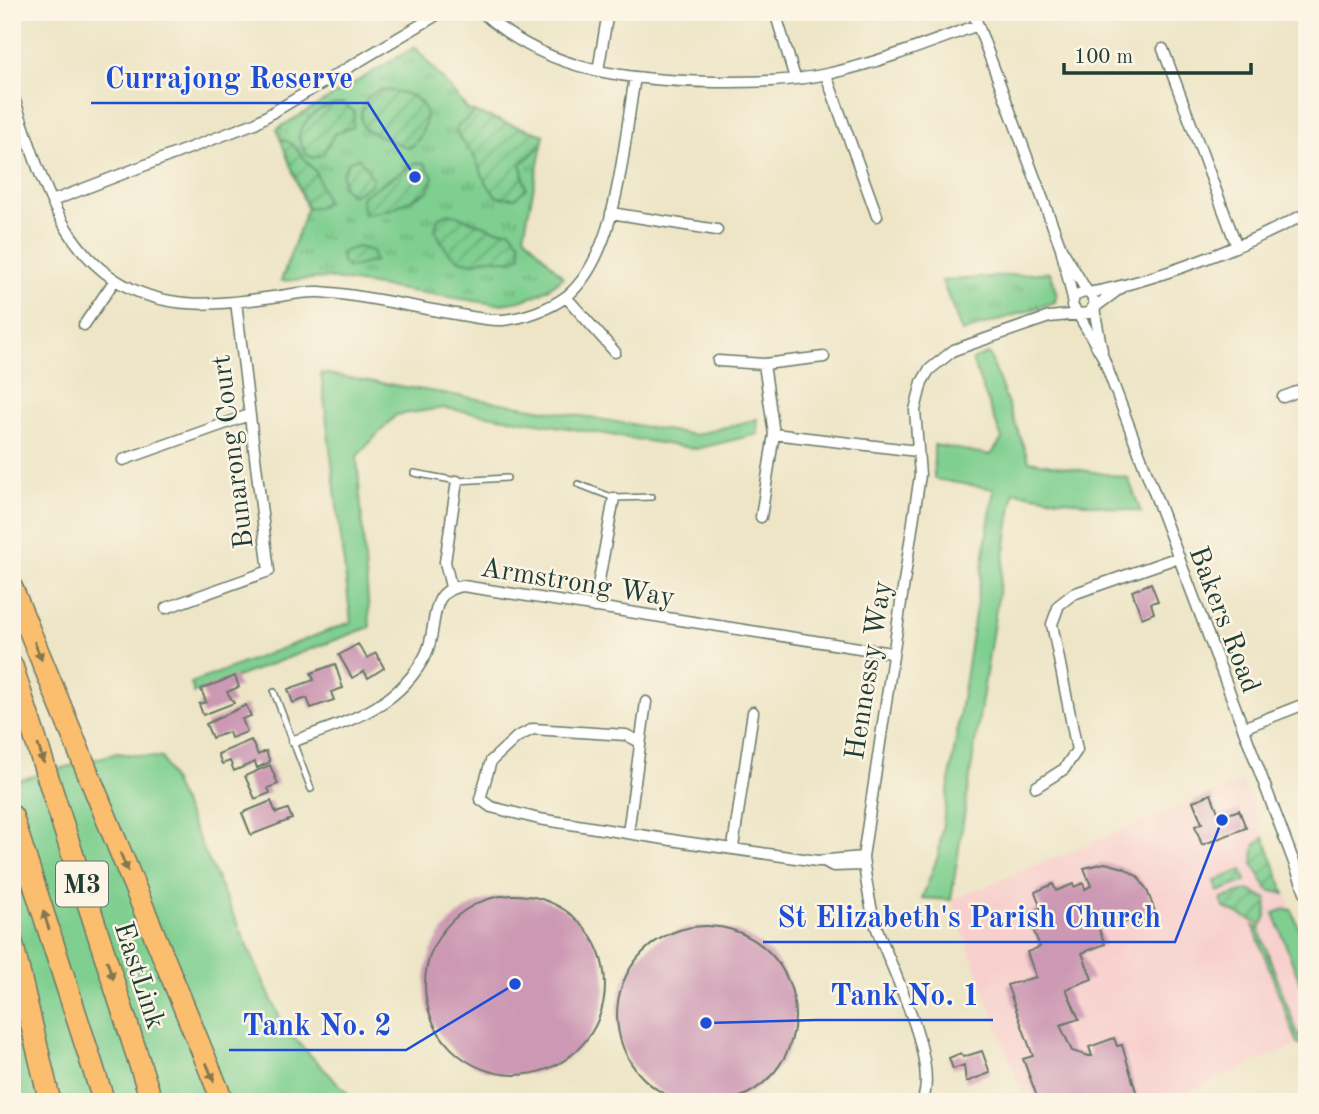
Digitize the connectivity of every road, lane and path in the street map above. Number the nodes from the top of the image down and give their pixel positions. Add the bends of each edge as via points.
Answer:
1 (442, 12) edge
2 (482, 12) edge
3 (608, 12) edge
4 (775, 12) edge
5 (973, 12) edge
6 (978, 25) junction
7 (1163, 49) dead end
8 (598, 71) junction
9 (826, 75) junction
10 (635, 78) junction
11 (795, 78) junction
12 (12, 93) edge
13 (52, 201) junction
14 (611, 213) junction
15 (1307, 213) edge
16 (877, 216) dead end
17 (717, 230) dead end
18 (1236, 244) junction
19 (1061, 248) junction
20 (115, 280) junction
21 (1122, 287) junction
22 (1088, 293) junction
23 (566, 297) junction
24 (1073, 300) junction
25 (236, 302) junction
26 (1095, 307) junction
27 (1078, 314) junction
28 (1049, 317) junction
29 (84, 326) dead end
30 (615, 352) dead end
31 (824, 357) dead end
32 (1103, 357) junction
33 (718, 361) dead end
34 (764, 364) junction
35 (1307, 388) edge
36 (1283, 397) dead end
37 (249, 415) junction
38 (774, 433) junction
39 (917, 451) junction
40 (123, 460) dead end
41 (414, 473) dead end
42 (507, 478) dead end
43 (457, 481) junction
44 (578, 484) dead end
45 (652, 497) dead end
46 (614, 498) junction
47 (761, 517) dead end
48 (1179, 557) junction
49 (451, 587) junction
50 (12, 588) edge
51 (594, 607) junction
52 (166, 608) dead end
53 (891, 653) junction
54 (12, 666) edge
55 (274, 692) dead end
56 (646, 702) dead end
57 (1307, 704) edge
58 (753, 712) dead end
59 (1243, 728) junction
60 (294, 741) junction
61 (640, 742) junction
62 (1035, 787) dead end
63 (310, 789) dead end
64 (12, 816) edge
65 (628, 833) junction
66 (733, 847) junction
67 (864, 861) junction
68 (1307, 897) edge
69 (12, 942) edge
70 (50, 1102) edge
71 (104, 1102) edge
72 (152, 1102) edge
73 (223, 1102) edge
74 (922, 1102) edge

1 - 13 street via 255,124
2 - 8 street via 536,50
3 - 8 street
4 - 11 street
5 - 6 street
6 - 9 street
6 - 19 street
7 - 18 street
8 - 10 street
9 - 11 street
9 - 16 street
10 - 11 street via 743,82
10 - 14 street
12 - 13 street
13 - 20 street via 74,242
14 - 17 street
14 - 23 street via 590,271
15 - 18 street
18 - 21 street
19 - 22 street
19 - 24 street
20 - 25 street via 177,304
20 - 29 street
21 - 22 street
21 - 26 street
22 - 24 street via 1080,292
22 - 26 street
23 - 25 street via 525,316 501,320 322,292
23 - 30 street
24 - 27 street
24 - 28 street, Hennessy Way
25 - 37 street, Bunarong Court
26 - 27 street via 1090,313
26 - 32 street, Bakers Road
27 - 28 street, Hennessy Way
27 - 32 street, Bakers Road
28 - 39 street, Hennessy Way via 954,350 929,370 915,410
31 - 34 street
32 - 48 street, Bakers Road
33 - 34 street
34 - 38 street
35 - 36 street
37 - 40 street
37 - 52 street, Bunarong Court via 269,571
38 - 39 street
38 - 47 street
39 - 53 street, Hennessy Way via 920,475
41 - 43 lane
42 - 43 lane
43 - 49 street via 445,562
44 - 46 lane
45 - 46 lane
46 - 51 street
48 - 59 street, Bakers Road
48 - 62 street via 1073,594 1055,612 1052,624 1077,750 1064,769
49 - 51 street, Armstrong Way
49 - 60 street, Armstrong Way via 438,598 426,654 398,692 366,715
50 -> 73 highway
51 - 53 street, Armstrong Way
53 - 67 street, Hennessy Way
54 -> 72 highway, EastLink / M3
55 - 60 lane
56 - 61 street
57 - 59 street
58 - 66 street
59 - 68 street, Bakers Road
60 - 63 lane
61 - 65 street
61 - 65 street via 626,735 534,729 517,737 491,761 480,793 480,799 491,807 513,814
71 -> 64 highway, M3
65 - 66 street
66 - 67 street via 833,866
67 - 74 street, Hennessy Way via 876,926 926,1058
69 - 70 highway

